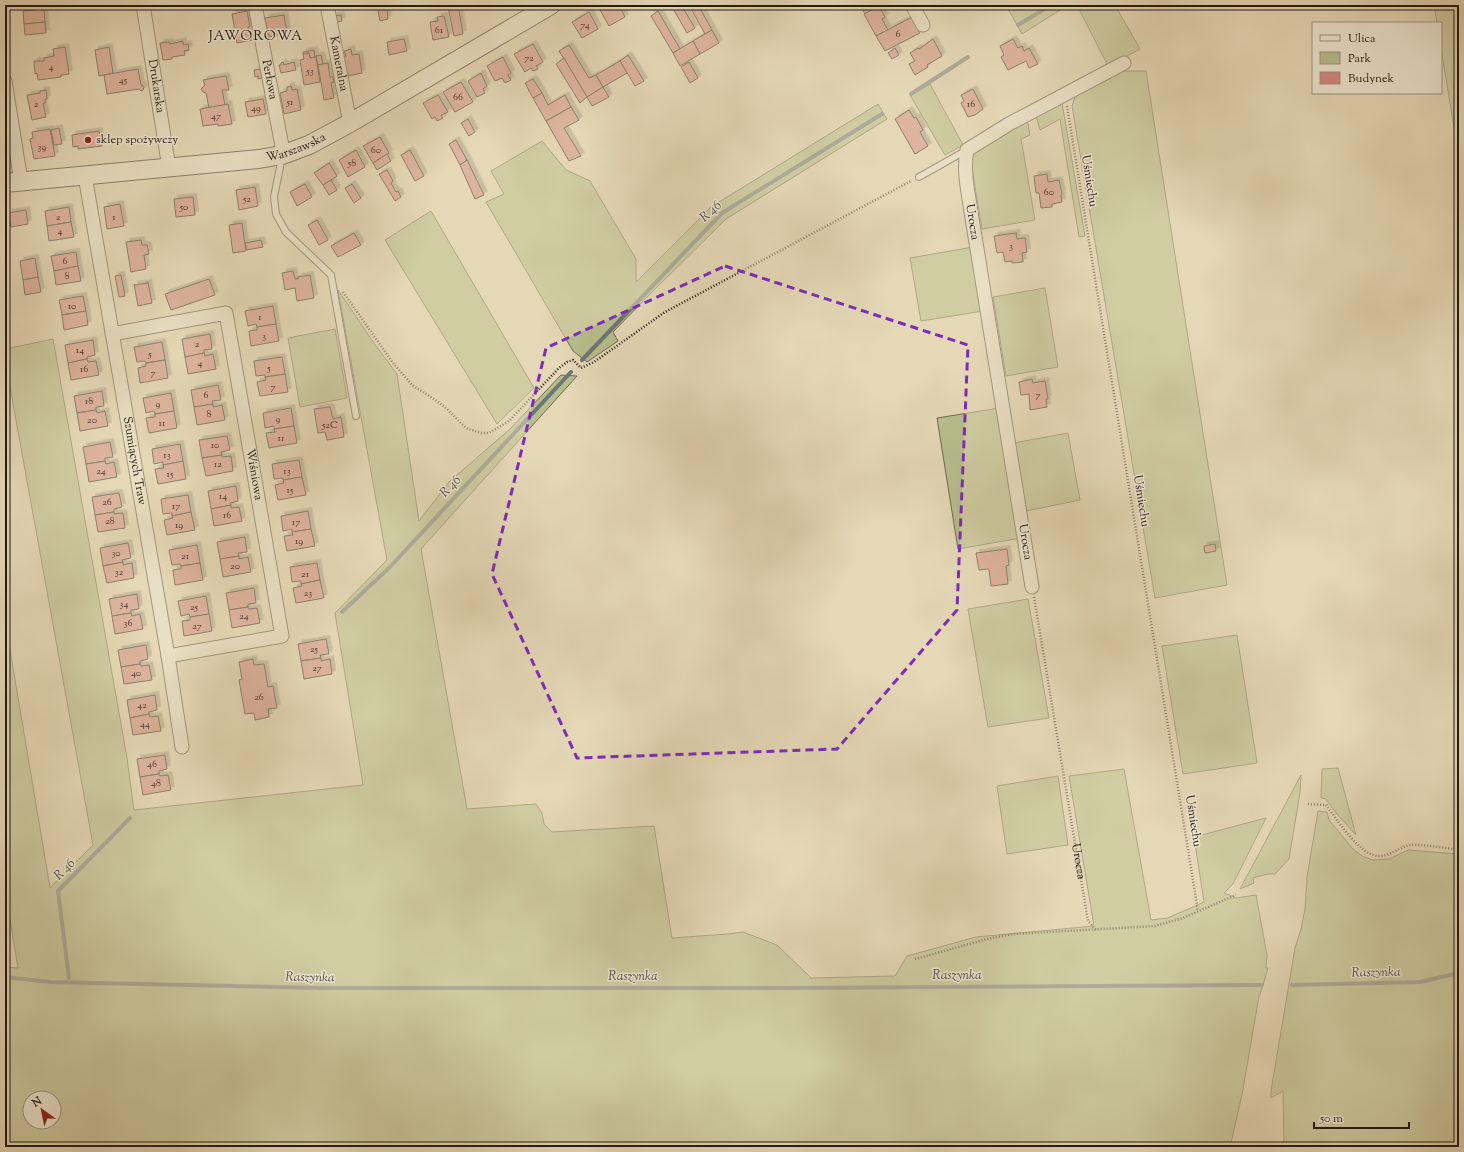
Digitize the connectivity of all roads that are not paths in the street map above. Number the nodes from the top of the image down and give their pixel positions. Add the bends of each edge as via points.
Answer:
1 (143, 5) edge
2 (255, 5) edge
3 (327, 5) edge
4 (551, 5) edge
5 (912, 5) edge
6 (923, 25) dead end
7 (1124, 63) dead end
8 (5, 81) edge
9 (350, 123) junction
10 (967, 150) junction
11 (282, 156) junction
12 (169, 168) junction
13 (85, 176) junction
14 (919, 177) road end
15 (13, 182) edge
16 (112, 334) junction
17 (356, 416) dead end
18 (1032, 587) road end
19 (168, 656) junction
20 (182, 747) dead end

1 - 12 street, Drukarska
2 - 11 street, Perłowa
3 - 9 street, Kameralna
4 - 9 street, Warszawska
5 - 6 street
7 - 10 street via 1009,124
8 - 15 street
9 - 11 street, Warszawska
10 - 14 lane
10 - 18 street, Urocza via 965,174 970,212
11 - 12 street, Warszawska
11 - 17 lane via 274,197 276,214 286,232 331,275
12 - 13 street, Warszawska
13 - 15 street, Warszawska
13 - 16 street, Szumiących Traw
16 - 19 street, Szumiących Traw
16 - 19 street, Wiśniowa via 226,313 281,628 282,636
19 - 20 street, Szumiących Traw

